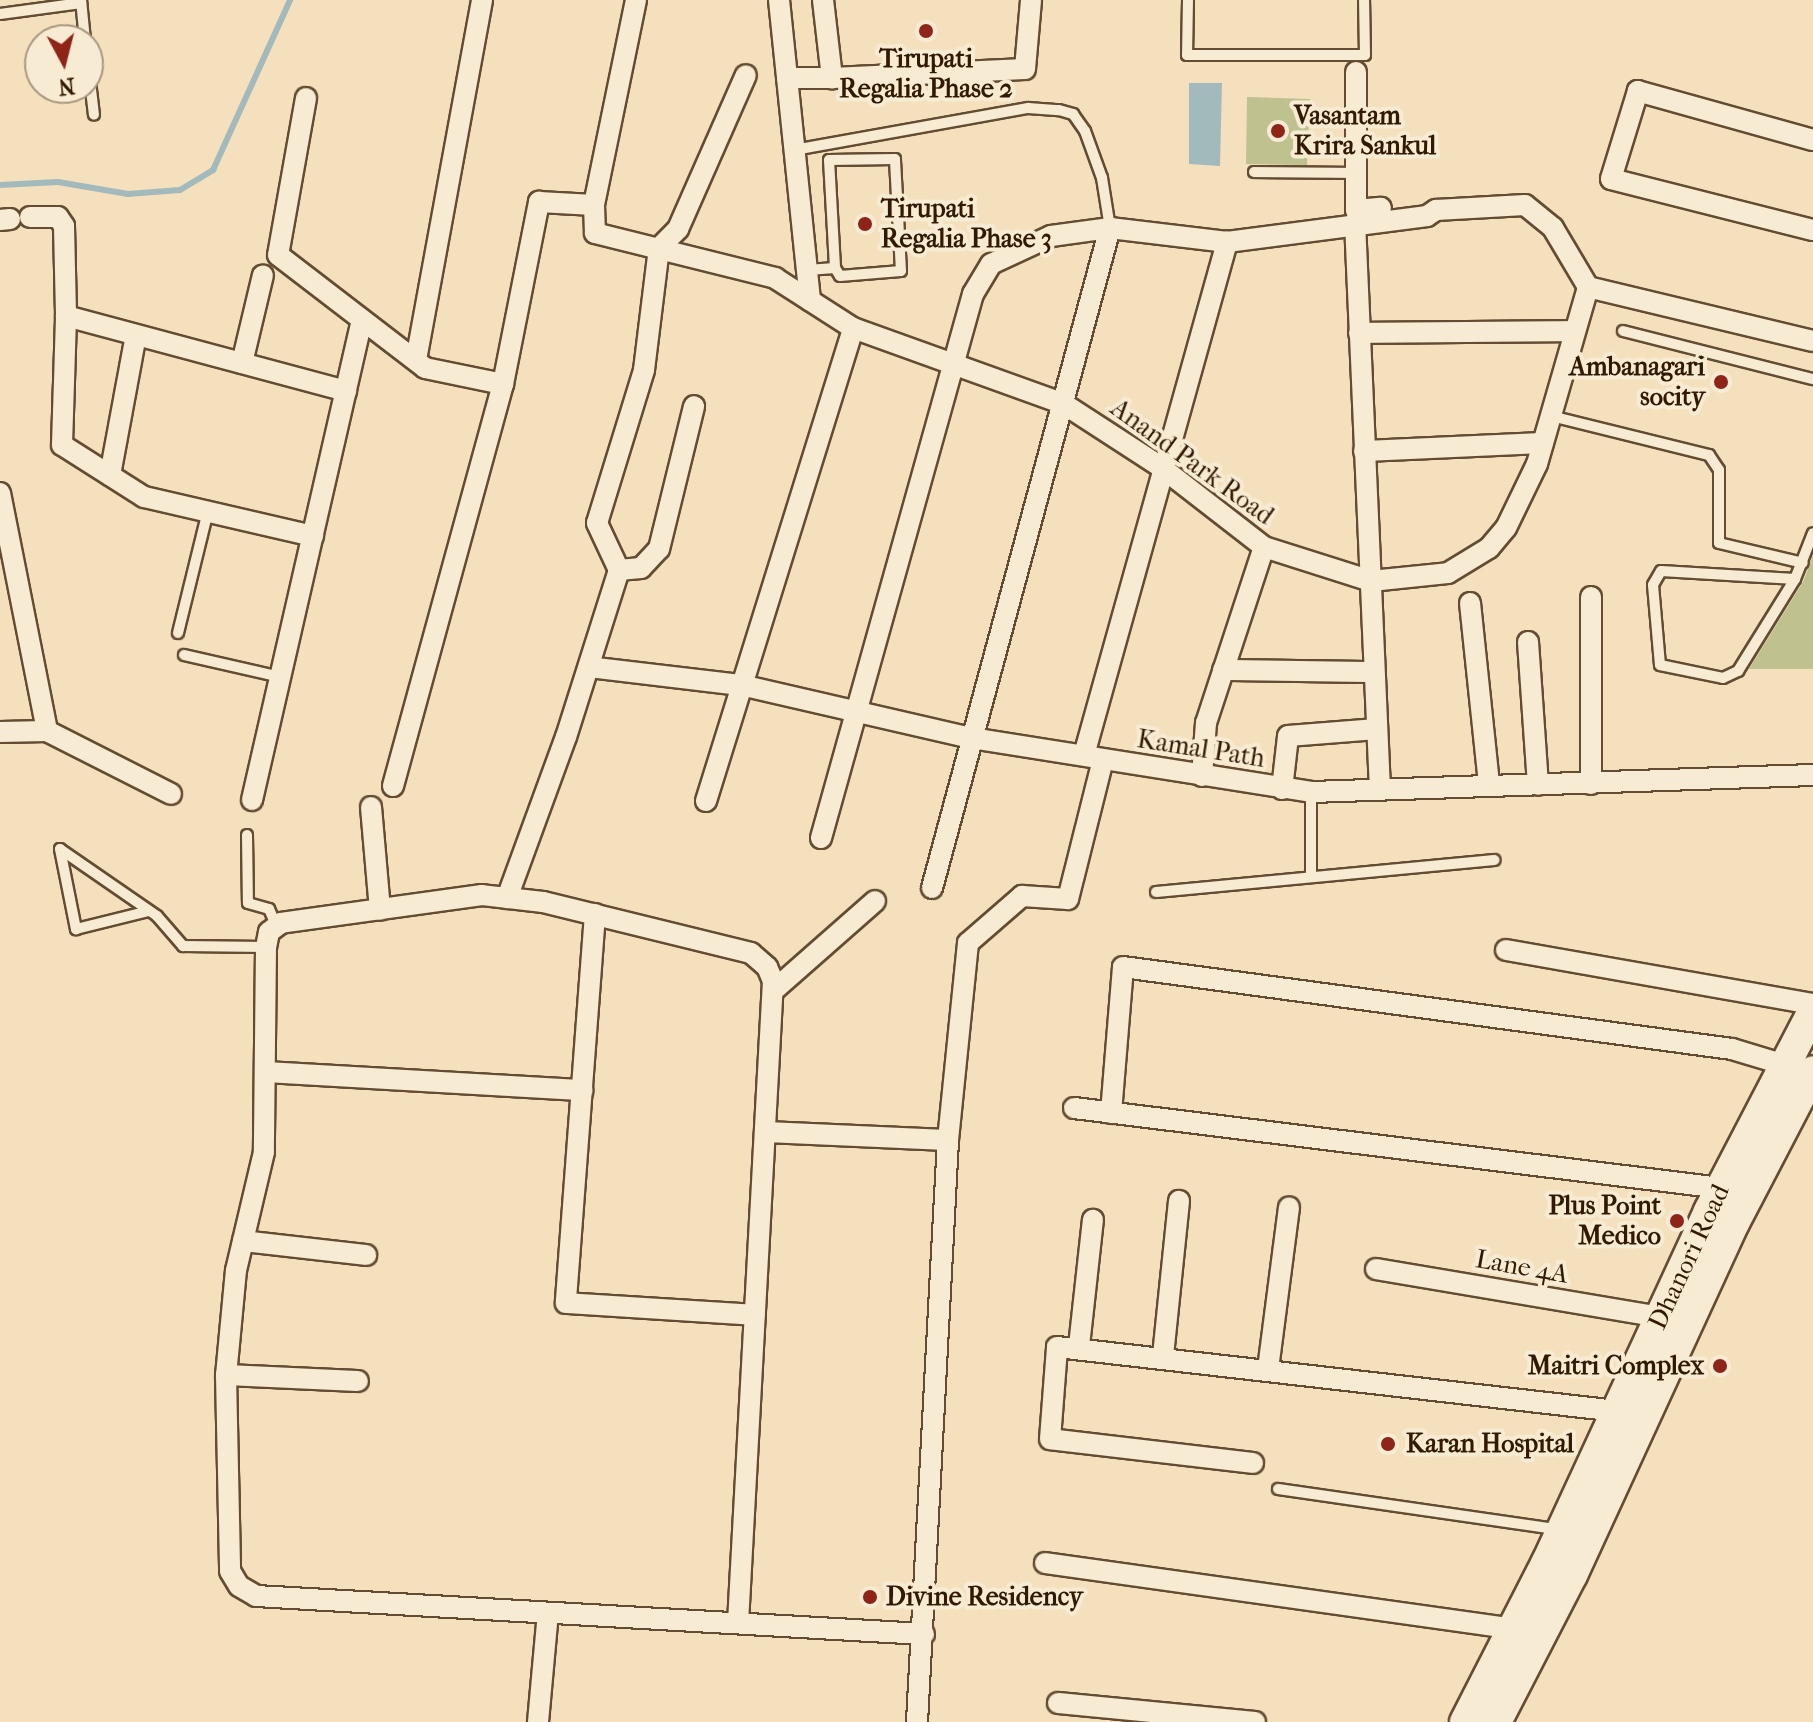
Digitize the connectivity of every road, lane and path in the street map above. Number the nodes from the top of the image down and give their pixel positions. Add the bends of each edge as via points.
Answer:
1 (482, 0) edge
2 (636, 0) edge
3 (779, 0) edge
4 (823, 0) edge
5 (1031, 0) edge
6 (1188, 0) edge
7 (1364, 0) edge
8 (81, 2) edge
9 (0, 14) edge
10 (83, 24) edge
11 (1357, 63) junction
12 (746, 75) dead end
13 (787, 78) junction
14 (832, 78) junction
15 (306, 98) dead end
16 (93, 104) edge
17 (94, 115) dead end
18 (1813, 140) edge
19 (794, 150) junction
20 (1254, 172) dead end
21 (1356, 173) junction
22 (594, 205) junction
23 (1436, 210) junction
24 (13, 219) edge
25 (1355, 222) junction
26 (1110, 228) junction
27 (1813, 230) edge
28 (1227, 242) junction
29 (659, 248) junction
30 (835, 268) junction
31 (807, 270) junction
32 (263, 275) dead end
33 (1588, 287) junction
34 (810, 300) junction
35 (66, 316) junction
36 (362, 320) junction
37 (853, 328) junction
38 (1573, 331) junction
39 (1623, 331) dead end
40 (1359, 333) junction
41 (136, 335) junction
42 (1813, 341) edge
43 (416, 360) junction
44 (242, 363) junction
45 (953, 367) junction
46 (1813, 379) edge
47 (503, 384) junction
48 (346, 391) junction
49 (1064, 404) junction
50 (694, 406) dead end
51 (1551, 416) junction
52 (1543, 443) junction
53 (1364, 451) junction
54 (1161, 467) junction
55 (110, 475) junction
56 (0, 493) edge
57 (208, 511) junction
58 (3, 521) edge
59 (1813, 533) edge
60 (313, 536) junction
61 (1264, 547) junction
62 (1803, 563) junction
63 (619, 570) junction
64 (1795, 579) junction
65 (1371, 581) junction
66 (1591, 597) dead end
67 (1470, 603) dead end
68 (178, 633) dead end
69 (1528, 642) dead end
70 (184, 655) dead end
71 (589, 667) junction
72 (1223, 670) junction
73 (1374, 672) junction
74 (280, 677) junction
75 (741, 685) junction
76 (857, 711) junction
77 (1377, 729) junction
78 (47, 731) junction
79 (0, 732) edge
80 (971, 738) junction
81 (1093, 757) junction
82 (1813, 775) edge
83 (1202, 776) junction
84 (1591, 784) junction
85 (1489, 785) junction
86 (1538, 785) junction
87 (393, 786) dead end
88 (1282, 789) junction
89 (1380, 789) junction
90 (1311, 792) junction
91 (171, 794) dead end
92 (252, 800) dead end
93 (706, 801) dead end
94 (371, 807) dead end
95 (247, 835) dead end
96 (821, 838) dead end
97 (1494, 860) dead end
98 (1311, 876) junction
99 (932, 888) dead end
100 (1156, 892) dead end
101 (507, 898) junction
102 (875, 901) dead end
103 (380, 910) junction
104 (149, 911) junction
105 (595, 914) junction
106 (277, 927) junction
107 (266, 947) junction
108 (1506, 950) dead end
109 (773, 991) junction
110 (1811, 1019) edge
111 (1799, 1068) edge
112 (267, 1072) junction
113 (582, 1090) junction
114 (1074, 1108) dead end
115 (1111, 1113) junction
116 (765, 1132) junction
117 (948, 1140) junction
118 (1758, 1147) junction
119 (1721, 1188) junction
120 (1179, 1201) dead end
121 (1289, 1207) dead end
122 (1093, 1220) dead end
123 (243, 1241) junction
124 (366, 1255) dead end
125 (1699, 1265) junction
126 (1376, 1269) dead end
127 (755, 1315) junction
128 (1660, 1317) junction
129 (1079, 1346) junction
130 (1163, 1356) junction
131 (1268, 1369) junction
132 (226, 1375) junction
133 (358, 1381) dead end
134 (1617, 1411) junction
135 (1253, 1463) dead end
136 (1278, 1489) dead end
137 (1559, 1530) junction
138 (1590, 1536) junction
139 (1045, 1563) dead end
140 (548, 1613) junction
141 (738, 1623) junction
142 (1513, 1629) junction
143 (924, 1634) junction
144 (1058, 1703) dead end
145 (538, 1722) edge
146 (917, 1722) edge
147 (1255, 1722) edge
148 (1465, 1722) edge
149 (1496, 1722) edge

1 - 43 street
2 - 22 street
3 - 13 street
4 - 14 street
5 - 14 street via 1025,69
6 - 11 lane via 1187,55
7 - 11 lane via 1365,55
8 - 9 lane
8 - 10 lane
11 - 21 street
12 - 29 street via 678,229
13 - 14 street
13 - 19 street
15 - 36 street via 278,255
16 - 17 lane
18 - 27 street via 1638,91 1611,179
19 - 26 lane via 1028,108 1059,110 1073,114 1085,131 1102,178
19 - 31 street
20 - 21 lane
21 - 23 street via 1356,210 1426,205
22 - 29 street, Anand Park Road via 595,233
22 - 47 street via 539,202
23 - 25 street via 1427,216
23 - 33 street via 1525,205 1553,228
24 - 35 street via 58,217 64,226
25 - 28 street
25 - 40 street
26 - 28 street
26 - 45 street via 1051,236 991,264 973,294
26 - 49 street
28 - 54 street
29 - 34 street, Anand Park Road via 775,278
29 - 63 street via 644,370 597,523
30 - 30 lane via 840,276 901,271 895,159 829,160
30 - 31 lane
31 - 34 street
32 - 44 street
33 - 38 street, Anand Park Road
33 - 42 street
34 - 37 street, Anand Park Road
35 - 41 street
35 - 55 street via 62,445
36 - 43 street
36 - 48 street
37 - 45 street, Anand Park Road
37 - 75 street
38 - 40 street
38 - 51 street, Anand Park Road
39 - 46 lane
40 - 53 street
41 - 44 street
41 - 55 street
43 - 47 street via 425,368
44 - 48 street
45 - 49 street, Anand Park Road
45 - 76 street
47 - 87 street
48 - 60 street
49 - 54 street, Anand Park Road
49 - 80 street
50 - 63 street via 659,549 641,568
51 - 52 street, Anand Park Road
51 - 62 lane via 1709,455 1719,470 1719,543
52 - 53 street
52 - 65 street, Anand Park Road via 1521,501 1489,548 1448,573
53 - 65 street
54 - 61 street, Anand Park Road
54 - 81 street
55 - 57 street via 144,497
56 - 58 street
57 - 60 street
57 - 68 lane
58 - 78 street
59 - 62 lane
60 - 74 street
61 - 65 street, Anand Park Road
61 - 72 street
62 - 64 lane
63 - 71 street
64 - 64 lane via 1661,571 1653,585 1660,665 1732,676
65 - 73 street
66 - 84 street
67 - 85 street
69 - 86 street
70 - 74 lane
71 - 75 street, Kamal Path
71 - 101 street
72 - 73 street
72 - 83 street via 1206,723
73 - 77 street
74 - 92 street
75 - 76 street, Kamal Path
75 - 93 street
76 - 80 street, Kamal Path
76 - 96 street
77 - 88 street via 1288,736
77 - 89 street
78 - 79 street
78 - 91 street
80 - 81 street, Kamal Path
80 - 99 street
81 - 83 street, Kamal Path
81 - 117 street via 1068,899 1022,896 968,943
82 - 84 street, Kamal Path
83 - 88 street, Kamal Path
84 - 86 street, Kamal Path
85 - 86 street, Kamal Path
85 - 89 street, Kamal Path
88 - 90 street, Kamal Path
89 - 90 street, Kamal Path
90 - 98 lane
94 - 103 street
95 - 106 lane via 248,903 269,909
97 - 98 lane
98 - 100 lane
101 - 103 street via 482,895
101 - 105 street
102 - 109 street
103 - 106 street
104 - 104 lane via 76,929 60,849 140,906
104 - 107 lane via 183,946
105 - 109 street via 751,953 767,967
105 - 113 street
106 - 107 street
107 - 112 street
108 - 110 street
109 - 116 street
110 - 111 main road, Dhanori Road
111 - 115 street via 1732,1049 1123,967
111 - 118 main road, Dhanori Road
112 - 113 street
112 - 123 street via 261,1179
113 - 127 street via 566,1303
114 - 115 street
115 - 119 street
116 - 117 street
116 - 127 street
117 - 143 street
118 - 119 main road, Dhanori Road
118 - 125 main road, Dhanori Road
119 - 125 main road, Dhanori Road
120 - 130 street
121 - 131 street
122 - 129 street
123 - 124 street
123 - 132 street
125 - 128 main road, Dhanori Road
125 - 138 main road, Dhanori Road
126 - 128 street, Lane 4A
127 - 141 street
128 - 134 main road, Dhanori Road
129 - 130 street
129 - 135 street via 1063,1344 1054,1353 1050,1439
130 - 131 street
131 - 134 street
132 - 133 street
132 - 140 street via 230,1571 239,1586 256,1596
134 - 137 main road, Dhanori Road
136 - 137 lane
137 - 138 lane
137 - 142 main road, Dhanori Road
138 - 149 main road, Dhanori Road
139 - 142 street
140 - 141 street
140 - 145 street
141 - 143 street
142 - 148 main road, Dhanori Road
143 - 146 street
144 - 147 street

